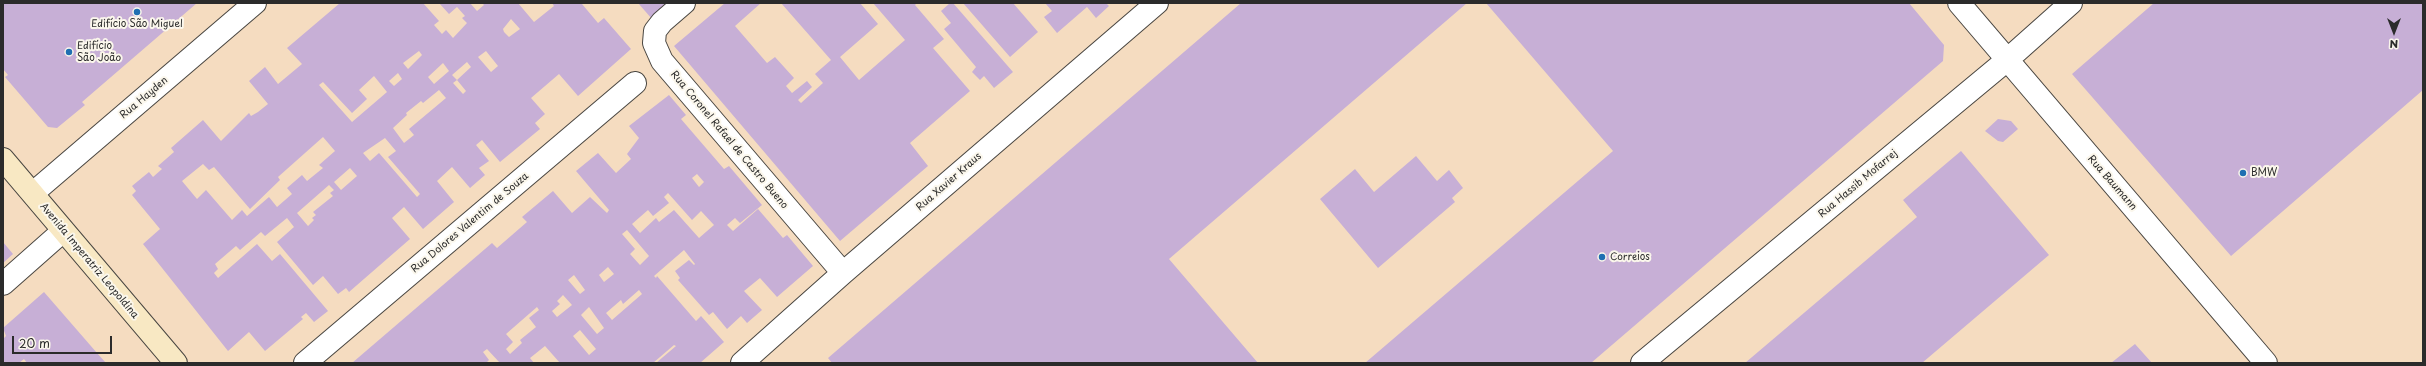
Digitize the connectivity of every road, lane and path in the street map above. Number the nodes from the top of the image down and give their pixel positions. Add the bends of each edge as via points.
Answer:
1 (255, 3) edge
2 (684, 3) edge
3 (1157, 3) edge
4 (1959, 3) edge
5 (2071, 3) edge
6 (2007, 60) junction
7 (635, 83) dead end
8 (3, 158) edge
9 (33, 193) junction
10 (63, 232) junction
11 (842, 273) junction
12 (3, 284) edge
13 (176, 363) edge
14 (305, 363) edge
15 (742, 363) edge
16 (1642, 363) edge
17 (2266, 363) edge

1 - 9 street, Rua Hayden
2 - 11 street, Rua Coronel Rafael de Castro Bueno via 655,31 654,43 662,61
3 - 11 street, Rua Xavier Kraus
4 - 6 street, Rua Baumann
5 - 6 street, Rua Hassib Mofarrej
6 - 16 street, Rua Hassib Mofarrej
6 - 17 street, Rua Baumann
7 - 14 street, Rua Dolores Valentim de Souza
8 - 9 main road, Avenida Imperatriz Leopoldina
9 - 10 main road, Avenida Imperatriz Leopoldina
10 - 12 street
10 - 13 main road, Avenida Imperatriz Leopoldina
11 - 15 street, Rua Xavier Kraus

